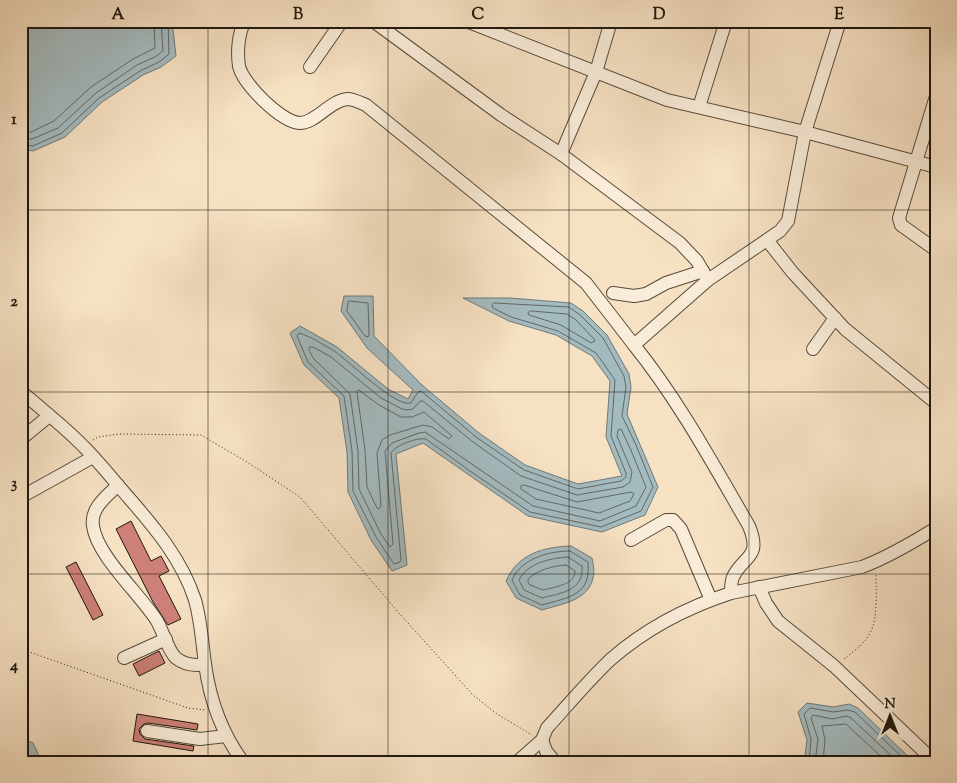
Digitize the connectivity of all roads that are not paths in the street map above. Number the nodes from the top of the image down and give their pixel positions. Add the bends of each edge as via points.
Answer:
1 (245, 21) edge
2 (342, 21) edge
3 (373, 21) edge
4 (466, 21) edge
5 (611, 21) edge
6 (726, 21) edge
7 (840, 21) edge
8 (310, 67) dead end
9 (596, 72) junction
10 (936, 96) edge
11 (699, 108) junction
12 (805, 132) junction
13 (561, 154) junction
14 (916, 161) junction
15 (936, 167) edge
16 (767, 240) junction
17 (936, 250) edge
18 (705, 275) junction
19 (613, 293) dead end
20 (835, 318) junction
21 (634, 345) junction
22 (813, 349) dead end
23 (21, 391) edge
24 (936, 403) edge
25 (49, 416) junction
26 (21, 439) edge
27 (94, 457) junction
28 (118, 486) junction
29 (21, 498) edge
30 (936, 528) edge
31 (632, 540) dead end
32 (759, 587) junction
33 (731, 593) junction
34 (711, 600) junction
35 (166, 639) junction
36 (124, 658) dead end
37 (205, 664) junction
38 (147, 730) dead end
39 (226, 736) junction
40 (542, 740) junction
41 (243, 762) edge
42 (517, 762) edge
43 (555, 762) edge
44 (935, 762) edge

1 - 21 street via 238,42 239,67 246,81 273,108 300,123 349,99 366,105 586,283
2 - 8 street
3 - 13 street via 501,116
4 - 9 street
5 - 9 street
6 - 11 street
7 - 12 street
9 - 11 street via 667,100
9 - 13 street
10 - 14 street
11 - 12 street
12 - 14 street
12 - 16 street via 788,221
13 - 18 street via 680,243
14 - 15 street
14 - 17 street via 899,218 902,225
16 - 18 street
16 - 20 street
18 - 19 street via 666,283 646,294
18 - 21 street
20 - 22 street
20 - 24 street
21 - 33 street via 673,397 753,535 751,556 733,576
23 - 25 street
25 - 26 street
25 - 27 street
27 - 28 street
27 - 29 street
28 - 35 street via 97,506 92,526 106,556 150,611
28 - 37 street via 164,539 180,566 200,621
30 - 32 street via 876,562 838,573
31 - 34 street via 666,520 673,520 681,529
32 - 33 street
32 - 44 street via 778,621 834,666
33 - 34 street
34 - 40 street via 625,648 547,728
35 - 36 street
35 - 37 street via 175,657 196,666
37 - 39 street
38 - 39 street via 200,738
39 - 41 street
40 - 42 street
40 - 43 street

